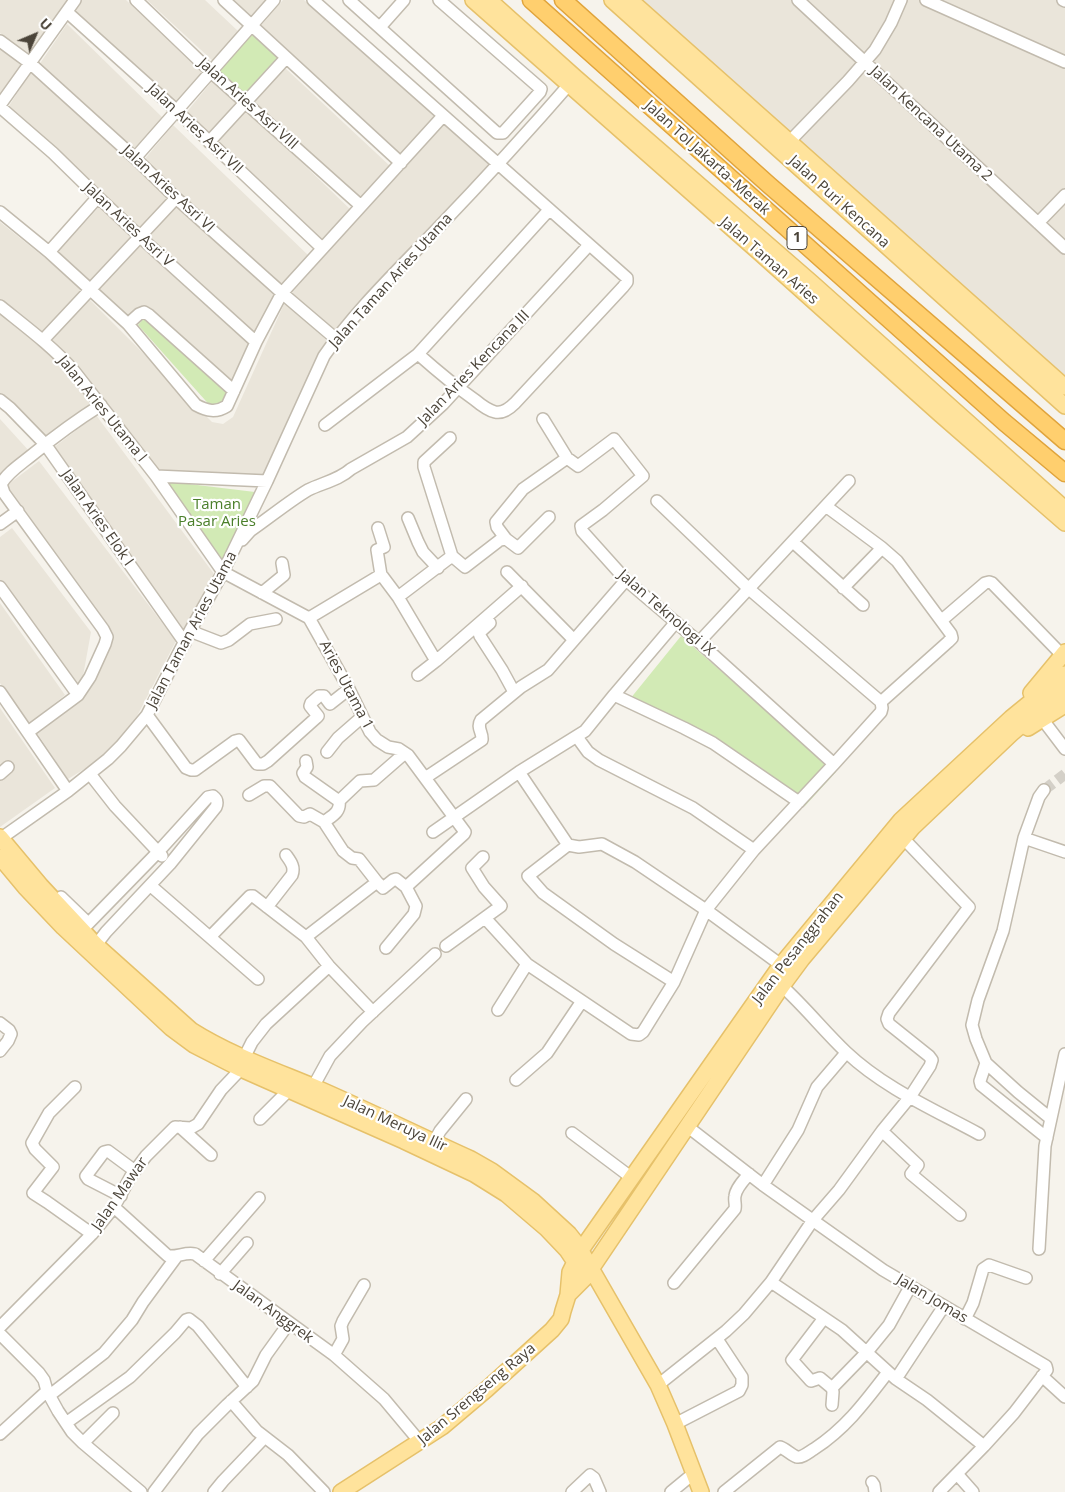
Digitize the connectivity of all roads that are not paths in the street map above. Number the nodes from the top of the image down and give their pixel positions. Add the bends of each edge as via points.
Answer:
1 (75, 0) edge
2 (136, 0) edge
3 (224, 0) edge
4 (274, 0) edge
5 (313, 0) edge
6 (349, 0) edge
7 (404, 0) edge
8 (439, 0) edge
9 (473, 0) edge
10 (489, 0) edge
11 (530, 0) edge
12 (563, 0) edge
13 (612, 0) edge
14 (630, 0) edge
15 (798, 0) edge
16 (901, 0) edge
17 (926, 0) edge
18 (67, 12) junction
19 (252, 25) junction
20 (380, 27) junction
21 (0, 41) edge
22 (286, 58) junction
23 (865, 62) junction
24 (1065, 62) edge
25 (30, 63) junction
26 (210, 71) junction
27 (572, 82) junction
28 (246, 103) junction
29 (0, 106) edge
30 (176, 110) junction
31 (444, 116) junction
32 (209, 142) junction
33 (789, 142) junction
34 (135, 158) junction
35 (401, 164) junction
36 (498, 164) junction
37 (1065, 195) edge
38 (98, 197) junction
39 (176, 198) junction
40 (361, 206) junction
41 (549, 210) junction
42 (0, 212) edge
43 (1038, 223) junction
44 (139, 235) junction
45 (589, 245) junction
46 (322, 248) junction
47 (1065, 248) edge
48 (49, 252) junction
49 (91, 289) junction
50 (282, 293) junction
51 (0, 306) edge
52 (128, 324) junction
53 (336, 339) junction
54 (43, 340) junction
55 (256, 342) junction
56 (418, 354) junction
57 (910, 378) junction
58 (1065, 386) edge
59 (458, 389) junction
60 (234, 391) junction
61 (0, 400) edge
62 (101, 404) junction
63 (1065, 406) edge
64 (544, 419) dead end
65 (325, 425) dead end
66 (450, 438) dead end
67 (1065, 441) edge
68 (45, 444) junction
69 (567, 458) junction
70 (1065, 473) edge
71 (156, 476) junction
72 (849, 481) dead end
73 (267, 482) junction
74 (657, 501) dead end
75 (827, 507) junction
76 (1065, 509) edge
77 (18, 511) junction
78 (549, 517) dead end
79 (408, 518) dead end
80 (1065, 523) edge
81 (0, 524) edge
82 (378, 528) dead end
83 (506, 539) junction
84 (793, 542) junction
85 (236, 547) junction
86 (882, 548) junction
87 (452, 556) junction
88 (282, 563) dead end
89 (438, 568) junction
90 (223, 572) junction
91 (507, 572) dead end
92 (381, 575) junction
93 (626, 580) junction
94 (522, 586) junction
95 (0, 587) edge
96 (843, 588) junction
97 (749, 589) junction
98 (262, 593) junction
99 (398, 597) junction
100 (863, 605) dead end
101 (309, 618) junction
102 (276, 619) dead end
103 (494, 620) dead end
104 (942, 620) junction
105 (676, 622) junction
106 (190, 631) junction
107 (573, 639) junction
108 (699, 642) junction
109 (184, 643) junction
110 (1063, 653) edge
111 (436, 661) junction
112 (1065, 674) edge
113 (418, 675) dead end
114 (349, 689) junction
115 (1065, 690) edge
116 (0, 692) edge
117 (514, 692) junction
118 (78, 695) junction
119 (614, 695) junction
120 (880, 702) junction
121 (1065, 705) edge
122 (1040, 712) junction
123 (147, 716) junction
124 (362, 717) junction
125 (1011, 718) junction
126 (28, 732) junction
127 (577, 737) junction
128 (1065, 738) edge
129 (1065, 749) edge
130 (327, 752) dead end
131 (405, 753) junction
132 (306, 761) dead end
133 (834, 764) junction
134 (519, 772) junction
135 (90, 774) junction
136 (426, 778) junction
137 (1044, 790) tunnel mouth
138 (68, 791) junction
139 (249, 795) dead end
140 (339, 801) junction
141 (800, 802) junction
142 (454, 817) junction
143 (324, 822) junction
144 (433, 832) dead end
145 (0, 838) edge
146 (903, 838) junction
147 (1024, 838) junction
148 (568, 844) junction
149 (754, 850) junction
150 (158, 852) junction
151 (1065, 852) edge
152 (286, 855) dead end
153 (0, 857) edge
154 (483, 857) dead end
155 (170, 864) junction
156 (866, 873) junction
157 (376, 882) junction
158 (151, 886) junction
159 (406, 886) junction
160 (61, 897) dead end
161 (267, 907) junction
162 (706, 910) junction
163 (485, 918) junction
164 (86, 927) junction
165 (210, 937) junction
166 (306, 937) junction
167 (96, 945) junction
168 (446, 946) dead end
169 (386, 948) dead end
170 (435, 954) dead end
171 (527, 964) junction
172 (781, 965) junction
173 (329, 966) junction
174 (258, 979) dead end
175 (674, 982) junction
176 (782, 986) junction
177 (582, 1001) junction
178 (498, 1010) dead end
179 (373, 1012) junction
180 (0, 1022) edge
181 (0, 1051) edge
182 (846, 1053) junction
183 (1065, 1054) edge
184 (986, 1063) junction
185 (242, 1064) junction
186 (516, 1080) dead end
187 (75, 1087) dead end
188 (313, 1087) junction
189 (289, 1090) junction
190 (910, 1097) junction
191 (466, 1099) dead end
192 (1050, 1118) junction
193 (260, 1119) dead end
194 (180, 1127) junction
195 (688, 1127) junction
196 (882, 1131) junction
197 (572, 1133) dead end
198 (978, 1134) dead end
199 (1047, 1138) junction
200 (434, 1142) junction
201 (650, 1154) junction
202 (211, 1155) dead end
203 (662, 1164) junction
204 (135, 1172) junction
205 (749, 1174) junction
206 (632, 1178) junction
207 (763, 1185) junction
208 (121, 1196) junction
209 (259, 1198) dead end
210 (114, 1207) junction
211 (960, 1215) dead end
212 (552, 1218) junction
213 (813, 1220) junction
214 (599, 1223) junction
215 (92, 1234) junction
216 (247, 1243) dead end
217 (604, 1249) junction
218 (1039, 1249) dead end
219 (577, 1255) junction
220 (177, 1256) junction
221 (204, 1261) junction
222 (220, 1274) junction
223 (588, 1274) junction
224 (1026, 1278) dead end
225 (771, 1282) junction
226 (674, 1283) dead end
227 (364, 1285) dead end
228 (910, 1287) junction
229 (604, 1291) junction
230 (568, 1295) junction
231 (944, 1306) junction
232 (824, 1318) junction
233 (965, 1318) junction
234 (289, 1323) junction
235 (0, 1327) edge
236 (0, 1334) edge
237 (717, 1339) junction
238 (867, 1352) junction
239 (334, 1355) junction
240 (892, 1376) junction
241 (1042, 1376) junction
242 (658, 1385) junction
243 (247, 1387) junction
244 (832, 1388) junction
245 (49, 1393) junction
246 (1065, 1397) edge
247 (231, 1401) junction
248 (832, 1405) dead end
249 (113, 1412) dead end
250 (66, 1423) junction
251 (676, 1424) junction
252 (0, 1434) edge
253 (264, 1438) junction
254 (420, 1442) junction
255 (83, 1443) junction
256 (984, 1446) junction
257 (957, 1474) junction
258 (691, 1485) edge
259 (141, 1492) edge
260 (154, 1492) edge
261 (214, 1492) edge
262 (324, 1492) edge
263 (342, 1492) edge
264 (572, 1492) edge
265 (600, 1492) edge
266 (671, 1492) edge
267 (701, 1492) edge
268 (724, 1492) edge
269 (939, 1492) edge
270 (974, 1492) edge

1 - 18 street
2 - 26 street, Jalan Aries Asri VIII
3 - 19 street
4 - 19 street
5 - 31 street
6 - 20 street
7 - 20 street
8 - 20 street via 541,89 503,133 497,133
9 - 27 main road, Jalan Taman Aries
10 - 27 main road, Jalan Taman Aries
11 - 70 highway, Jalan Tol Jakarta–Merak / 1
12 - 67 highway, Jalan Tol Jakarta–Merak / 1 via 769,185
13 - 63 main road, Jalan Puri Kencana
14 - 33 main road, Jalan Puri Kencana
15 - 23 street, Jalan Kencana Utama 2
16 - 23 street via 884,36
17 - 24 street
18 - 25 street
18 - 30 street, Jalan Aries Asri VII
19 - 22 street
19 - 26 street
21 - 25 street, Jalan Aries Asri VI
22 - 28 street
22 - 35 street
23 - 33 street
23 - 43 street, Jalan Kencana Utama 2
25 - 29 street
25 - 34 street, Jalan Aries Asri VI
26 - 28 street, Jalan Aries Asri VIII
26 - 30 street
27 - 36 street, Jalan Taman Aries Utama
27 - 57 main road, Jalan Taman Aries
28 - 32 street
28 - 40 street, Jalan Aries Asri VIII
29 - 38 street, Jalan Aries Asri V
30 - 32 street, Jalan Aries Asri VII
30 - 34 street
31 - 35 street
31 - 36 street
32 - 46 street, Jalan Aries Asri VII
33 - 58 main road, Jalan Puri Kencana
34 - 39 street, Jalan Aries Asri VI
35 - 40 street
36 - 41 street
36 - 53 street, Jalan Taman Aries Utama
37 - 43 street
38 - 44 street, Jalan Aries Asri V
38 - 48 street
39 - 44 street
39 - 50 street, Jalan Aries Asri VI
40 - 46 street
41 - 45 street
41 - 56 street
42 - 48 street
43 - 47 street, Jalan Kencana Utama 2
44 - 49 street
44 - 55 street, Jalan Aries Asri V
45 - 59 street, Jalan Aries Kencana III
45 - 59 street via 627,278 627,282 509,409 493,412
46 - 50 street
48 - 49 street
49 - 52 street
49 - 54 street
50 - 53 street, Jalan Aries Asri VI
50 - 55 street
51 - 54 street, Jalan Aries Utama I
52 - 60 street via 139,314 149,315
52 - 60 street via 196,406 210,411 221,410 227,406
53 - 73 street, Jalan Taman Aries Utama via 324,356
54 - 62 street, Jalan Aries Utama I
55 - 60 street
56 - 59 street
56 - 65 street
57 - 76 main road, Jalan Taman Aries
57 - 80 main road, Jalan Taman Aries via 941,415
59 - 85 street, Jalan Aries Kencana III via 407,437 345,475 307,491 250,531
61 - 68 street, Jalan Aries Elok I
62 - 68 street
62 - 71 street, Jalan Aries Utama I
64 - 69 street
66 - 87 street via 424,462 424,467
68 - 77 street via 1,484
68 - 109 street, Jalan Aries Elok I
69 - 83 street via 523,489 496,522
69 - 93 street, Jalan Teknologi IX via 578,466 614,439 642,475 581,528
71 - 73 street, Jalan Aries Utama I
71 - 90 street, Jalan Aries Utama I
72 - 75 street
73 - 85 street, Jalan Taman Aries Utama
74 - 97 street
75 - 84 street
75 - 86 street
77 - 81 street
77 - 118 street via 106,637 90,677
78 - 83 street via 518,548
79 - 89 street via 423,552
82 - 92 street via 384,547 377,550
83 - 87 street via 500,540 467,566
84 - 96 street
84 - 97 street
85 - 90 street, Jalan Taman Aries Utama
86 - 96 street
86 - 104 street via 897,561
87 - 89 street
88 - 98 street via 284,575
89 - 99 street
90 - 98 street
90 - 106 street, Jalan Taman Aries Utama
91 - 94 street
92 - 99 street
92 - 101 street
93 - 105 street, Jalan Teknologi IX
93 - 107 street
94 - 107 street
94 - 111 street
95 - 118 street
96 - 100 street
97 - 108 street
97 - 120 street
98 - 101 street
99 - 111 street
101 - 114 street, Aries Utama 1
102 - 106 street via 250,624 221,643
103 - 117 street via 479,633
104 - 110 street via 991,582
104 - 120 street via 952,638
105 - 108 street, Jalan Teknologi IX
105 - 119 street
106 - 109 street, Jalan Taman Aries Utama
107 - 117 street via 548,670
108 - 133 street, Jalan Teknologi IX
109 - 123 street, Jalan Taman Aries Utama
110 - 125 main road
111 - 113 street
112 - 122 main road, Jalan Pesanggrahan
114 - 123 street via 330,704 324,696 319,696 310,706 318,716 261,765 239,740 235,740 195,770 186,768
114 - 124 street, Aries Utama 1
115 - 122 main road, Jalan Pesanggrahan
116 - 126 street
117 - 136 street via 479,723 482,740
118 - 126 street
119 - 127 street
119 - 141 street via 713,743
120 - 133 street via 880,712
121 - 122 main road
122 - 125 main road, Jalan Pesanggrahan
122 - 128 street
122 - 129 street
122 - 146 main road, Jalan Pesanggrahan via 1011,734
123 - 135 street, Jalan Taman Aries Utama
124 - 130 street
124 - 131 street, Aries Utama 1 via 377,740
125 - 156 main road, Jalan Pesanggrahan via 901,820
126 - 138 street
127 - 134 street
127 - 149 street via 599,760 693,808
131 - 136 street, Aries Utama 1
131 - 140 street via 374,780 360,781
132 - 140 street via 305,777
133 - 141 street
134 - 142 street
134 - 148 street
135 - 138 street, Jalan Taman Aries Utama
135 - 150 street
136 - 142 street, Aries Utama 1
137 - 147 street
138 - 145 street, Jalan Taman Aries Utama
139 - 143 street via 270,786 299,816 310,814
140 - 143 street via 338,811
141 - 149 street
142 - 144 street
142 - 159 street via 464,834
143 - 157 street via 343,851 359,859
145 - 164 main road, Jalan Meruya Ilir via 41,886
146 - 156 main road, Jalan Pesanggrahan
146 - 190 street via 969,907 888,1012 889,1024 932,1060
147 - 151 street
147 - 184 street via 1004,931 972,1025
148 - 162 street via 579,847 602,844
148 - 175 street via 528,876 551,899
149 - 162 street
150 - 155 street
150 - 155 street via 208,797 216,798 216,807
150 - 164 street
152 - 161 street via 294,870
153 - 185 main road, Jalan Meruya Ilir via 63,927 171,1028 194,1045
154 - 163 street via 472,868 501,906
155 - 158 street
156 - 172 main road, Jalan Pesanggrahan
156 - 176 main road, Jalan Pesanggrahan
157 - 159 street via 383,888 396,879
157 - 166 street
158 - 165 street
158 - 167 street
159 - 169 street via 416,909
160 - 164 street
161 - 165 street via 250,896
161 - 166 street
162 - 172 street
162 - 175 street
163 - 168 street
163 - 171 street
164 - 167 main road, Jalan Meruya Ilir
165 - 174 street
166 - 173 street
167 - 185 main road, Jalan Meruya Ilir via 191,1030
170 - 179 street
171 - 177 street
171 - 178 street
172 - 201 main road, Jalan Pesanggrahan
173 - 179 street
173 - 185 street, Jalan Mawar via 266,1024 252,1042
175 - 177 street via 640,1035 631,1034
176 - 182 street
176 - 195 main road, Jalan Pesanggrahan
177 - 186 street via 551,1048
179 - 188 street via 330,1056
180 - 181 street via 11,1034
182 - 190 street via 891,1087
182 - 207 street via 817,1087 798,1130
183 - 192 street
184 - 192 street
184 - 199 street via 981,1085
185 - 188 main road, Jalan Meruya Ilir
185 - 189 main road, Jalan Meruya Ilir
185 - 194 street, Jalan Mawar via 198,1124 191,1128
187 - 215 street via 49,1112 32,1143 53,1167 33,1193
188 - 200 main road, Jalan Meruya Ilir
189 - 193 street
189 - 219 main road, Jalan Meruya Ilir via 474,1174 506,1194 567,1250
190 - 196 street
190 - 198 street
191 - 200 street
192 - 199 street
194 - 202 street
194 - 204 street, Jalan Mawar via 167,1134
195 - 203 main road, Jalan Pesanggrahan
195 - 205 street, Jalan Jomas
196 - 211 street via 918,1165 911,1174
196 - 213 street
197 - 206 street
199 - 218 street
200 - 212 main road, Jalan Meruya Ilir via 492,1171
201 - 203 main road
201 - 206 main road, Jalan Pesanggrahan
203 - 217 main road, Jalan Pesanggrahan
204 - 208 street, Jalan Mawar
204 - 208 street via 104,1152 86,1176
205 - 207 street, Jalan Jomas
205 - 226 street via 735,1195 734,1208
206 - 214 main road, Jalan Pesanggrahan
207 - 213 street, Jalan Jomas
208 - 210 street, Jalan Mawar
209 - 221 street
210 - 215 street, Jalan Mawar
210 - 220 street, Jalan Anggrek via 168,1256
212 - 214 main road via 576,1229
212 - 219 main road, Jalan Meruya Ilir via 569,1234
213 - 225 street
213 - 228 street, Jalan Jomas via 852,1250
214 - 219 main road, Jalan Pesanggrahan
215 - 235 street, Jalan Mawar
216 - 222 street
217 - 223 main road, Jalan Pesanggrahan
217 - 229 main road
219 - 223 main road, Jalan Meruya Ilir
219 - 230 main road, Jalan Srengseng Raya via 570,1272
220 - 221 street, Jalan Anggrek via 195,1254
220 - 245 street via 132,1320 104,1353
221 - 222 street, Jalan Anggrek
222 - 234 street, Jalan Anggrek
223 - 229 main road, Jalan Meruya Ilir
223 - 230 main road, Jalan Srengseng Raya
223 - 258 main road, Jalan Meruya Ilir via 656,1402
224 - 233 street via 989,1266 983,1269
225 - 232 street
225 - 237 street
227 - 239 street via 343,1321 343,1339
228 - 231 street, Jalan Jomas
228 - 238 street via 889,1325
229 - 242 main road, Jalan Meruya Ilir
230 - 254 main road, Jalan Srengseng Raya via 560,1319 545,1337 442,1427
231 - 233 street, Jalan Jomas
231 - 240 street
232 - 238 street
232 - 244 street via 792,1360 811,1381 820,1378
233 - 241 street, Jalan Jomas via 1046,1366
234 - 239 street, Jalan Anggrek
234 - 243 street via 266,1355 254,1381
236 - 245 street via 39,1372
237 - 242 street
237 - 251 street via 742,1377 742,1385 738,1391
238 - 240 street
238 - 244 street
239 - 254 street, Jalan Anggrek via 384,1399
240 - 256 street
240 - 268 street via 828,1440 801,1457 780,1447
241 - 246 street
241 - 256 street
242 - 251 main road, Jalan Meruya Ilir
243 - 247 street
243 - 250 street via 189,1319 130,1377
244 - 248 street
245 - 250 street
245 - 252 street
247 - 253 street
247 - 260 street via 198,1434
249 - 255 street
250 - 255 street
251 - 267 main road, Jalan Meruya Ilir
253 - 261 street
253 - 262 street via 288,1455
254 - 263 main road, Jalan Srengseng Raya
255 - 259 street
256 - 257 street
257 - 269 street
257 - 270 street
258 - 266 street
264 - 265 street via 590,1476

